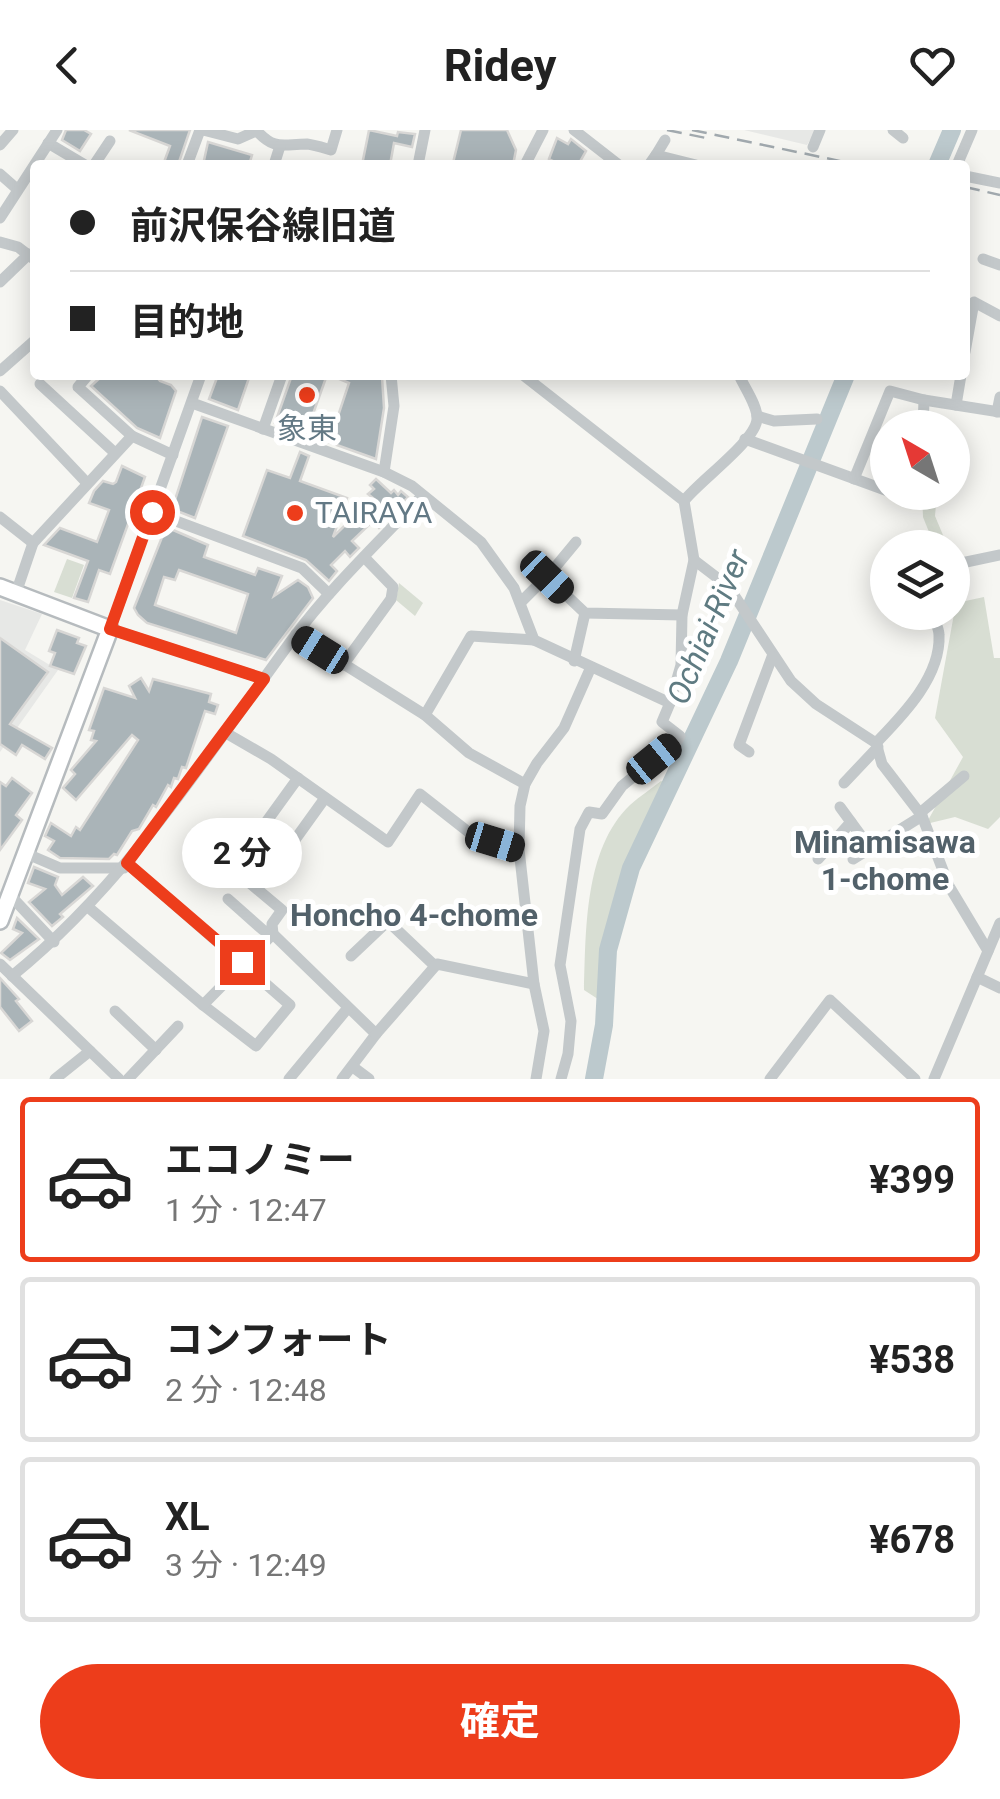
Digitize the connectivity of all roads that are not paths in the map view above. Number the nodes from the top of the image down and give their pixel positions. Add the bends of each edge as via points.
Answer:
1 (13, 130) edge
2 (56, 130) edge
3 (202, 130) edge
4 (337, 130) edge
5 (543, 130) edge
6 (574, 130) edge
7 (820, 130) edge
8 (972, 130) edge
9 (256, 131) edge
10 (421, 131) edge
11 (666, 140) dead end
12 (110, 141) dead end
13 (48, 143) junction
14 (0, 145) edge
15 (280, 146) junction
16 (812, 146) dead end
17 (37, 160) edge
18 (77, 160) edge
19 (97, 160) edge
20 (188, 160) edge
21 (276, 160) edge
22 (418, 160) edge
23 (528, 160) edge
24 (613, 160) edge
25 (653, 160) edge
26 (959, 160) edge
27 (30, 171) edge
28 (0, 174) edge
29 (970, 177) edge
30 (1000, 184) edge
31 (18, 189) junction
32 (0, 218) edge
33 (0, 242) edge
34 (30, 256) edge
35 (983, 258) dead end
36 (30, 259) edge
37 (1000, 265) edge
38 (0, 282) edge
39 (1000, 316) edge
40 (970, 324) edge
41 (30, 344) edge
42 (0, 371) edge
43 (84, 380) edge
44 (199, 380) edge
45 (280, 380) edge
46 (391, 380) edge
47 (529, 380) edge
48 (741, 380) edge
49 (960, 380) edge
50 (40, 384) dead end
51 (0, 390) edge
52 (1000, 397) edge
53 (924, 400) junction
54 (192, 403) junction
55 (956, 405) junction
56 (924, 410) edge
57 (999, 412) edge
58 (756, 416) junction
59 (818, 418) dead end
60 (263, 429) junction
61 (132, 436) junction
62 (745, 439) junction
63 (116, 453) junction
64 (173, 455) junction
65 (384, 472) junction
66 (854, 479) junction
67 (87, 484) junction
68 (870, 485) edge
69 (422, 496) junction
70 (684, 501) junction
71 (152, 512) junction
72 (0, 517) edge
73 (576, 542) dead end
74 (32, 543) junction
75 (1000, 555) edge
76 (364, 557) junction
77 (694, 560) junction
78 (970, 561) edge
79 (547, 577) junction
80 (8, 590) edge
81 (328, 594) junction
82 (521, 602) junction
83 (584, 613) junction
84 (682, 615) junction
85 (110, 629) junction
86 (937, 630) edge
87 (296, 634) junction
88 (534, 640) junction
89 (772, 657) junction
90 (574, 660) junction
91 (343, 664) junction
92 (591, 667) junction
93 (264, 679) junction
94 (670, 703) junction
95 (425, 714) junction
96 (226, 732) junction
97 (877, 745) junction
98 (750, 752) dead end
99 (964, 776) dead end
100 (298, 778) junction
101 (844, 782) dead end
102 (525, 784) junction
103 (325, 798) junction
104 (840, 807) dead end
105 (921, 814) junction
106 (851, 822) junction
107 (870, 848) junction
108 (519, 849) junction
109 (25, 854) junction
110 (818, 858) dead end
111 (852, 860) dead end
112 (125, 866) junction
113 (245, 880) dead end
114 (7, 885) edge
115 (228, 899) dead end
116 (88, 907) junction
117 (376, 910) dead end
118 (0, 921) edge
119 (388, 921) junction
120 (1000, 923) edge
121 (272, 934) junction
122 (54, 942) junction
123 (988, 950) junction
124 (351, 956) dead end
125 (242, 962) junction
126 (0, 964) edge
127 (434, 966) junction
128 (12, 976) junction
129 (977, 977) junction
130 (534, 984) junction
131 (1000, 988) edge
132 (203, 1006) junction
133 (347, 1010) junction
134 (116, 1011) dead end
135 (178, 1026) dead end
136 (376, 1034) junction
137 (156, 1050) junction
138 (90, 1051) junction
139 (353, 1067) junction
140 (537, 1076) edge
141 (54, 1079) edge
142 (119, 1079) edge
143 (128, 1079) edge
144 (290, 1079) edge
145 (342, 1079) edge
146 (369, 1079) edge
147 (558, 1079) edge
148 (770, 1079) edge
149 (914, 1079) edge
150 (934, 1079) edge

1 - 14 street
2 - 13 street
3 - 9 street via 238,138
3 - 20 street
4 - 15 street via 332,150
5 - 23 street
6 - 24 street
7 - 16 street
8 - 26 street
9 - 15 street
10 - 22 street
11 - 25 street
12 - 19 street
13 - 17 street
13 - 18 street
15 - 21 street
27 - 31 street
28 - 31 street
29 - 30 street
31 - 32 street
33 - 34 street
35 - 37 street
36 - 38 street
39 - 40 street via 974,302
41 - 42 street
43 - 61 street via 78,387
44 - 54 street
45 - 60 street
46 - 65 street
47 - 70 street
48 - 58 street
49 - 55 street
50 - 63 street
51 - 67 street
52 - 57 street
53 - 55 street
53 - 56 street
53 - 66 street via 890,391
54 - 60 street
54 - 64 street
55 - 57 street
58 - 59 street
58 - 62 street
60 - 65 street
61 - 63 street
61 - 64 street
62 - 66 street
62 - 70 street
63 - 67 street
64 - 71 street
65 - 69 street
66 - 68 street
67 - 74 street
69 - 76 street
69 - 82 street via 481,542
70 - 77 street
71 - 81 street via 302,568
71 - 85 street
72 - 74 street
73 - 79 street
74 - 80 street
75 - 78 street
76 - 81 street
76 - 91 street via 393,586 391,599
77 - 84 street
77 - 89 street via 728,586
79 - 82 street
79 - 83 street
80 - 85 main road
81 - 87 street
82 - 88 street
83 - 84 street
83 - 90 street
84 - 94 street via 682,665
85 - 93 street
85 - 109 main road
86 - 97 street via 932,666
87 - 91 street
87 - 93 street
88 - 90 street
88 - 95 street via 471,636
89 - 97 street via 816,704
89 - 98 street via 738,745
90 - 92 street
91 - 95 street
92 - 94 street
92 - 102 street via 564,728
93 - 96 street
94 - 147 street via 662,722 678,740 622,786 602,814 589,812 580,829 560,964 571,1022
95 - 102 street via 469,753
96 - 100 street
96 - 112 street
97 - 101 street
97 - 105 street via 882,764
99 - 105 street
100 - 103 street
100 - 103 street via 256,836 284,856
102 - 108 street
103 - 108 street via 388,842 420,794 471,834
104 - 106 street
105 - 107 street
105 - 123 street via 948,886
106 - 107 street
106 - 110 street
107 - 111 street
108 - 130 street
109 - 112 street via 60,868
109 - 114 main road
112 - 116 street
112 - 125 street
113 - 121 street via 282,910
114 - 118 main road
114 - 122 street
115 - 121 street
116 - 122 street
116 - 132 street
117 - 119 street
119 - 124 street
119 - 127 street
120 - 123 street
121 - 125 street
121 - 133 street
122 - 128 street
123 - 129 street
125 - 132 street
125 - 132 street via 290,1005 256,1046
126 - 128 street
127 - 130 street
127 - 136 street
128 - 138 street
129 - 131 street
129 - 150 street
130 - 140 street via 544,1031
133 - 136 street
133 - 144 street
134 - 137 street
135 - 137 street
136 - 139 street
137 - 143 street
138 - 141 street
138 - 142 street
139 - 145 street
139 - 146 street
140 - 147 street
148 - 149 street via 830,1000

